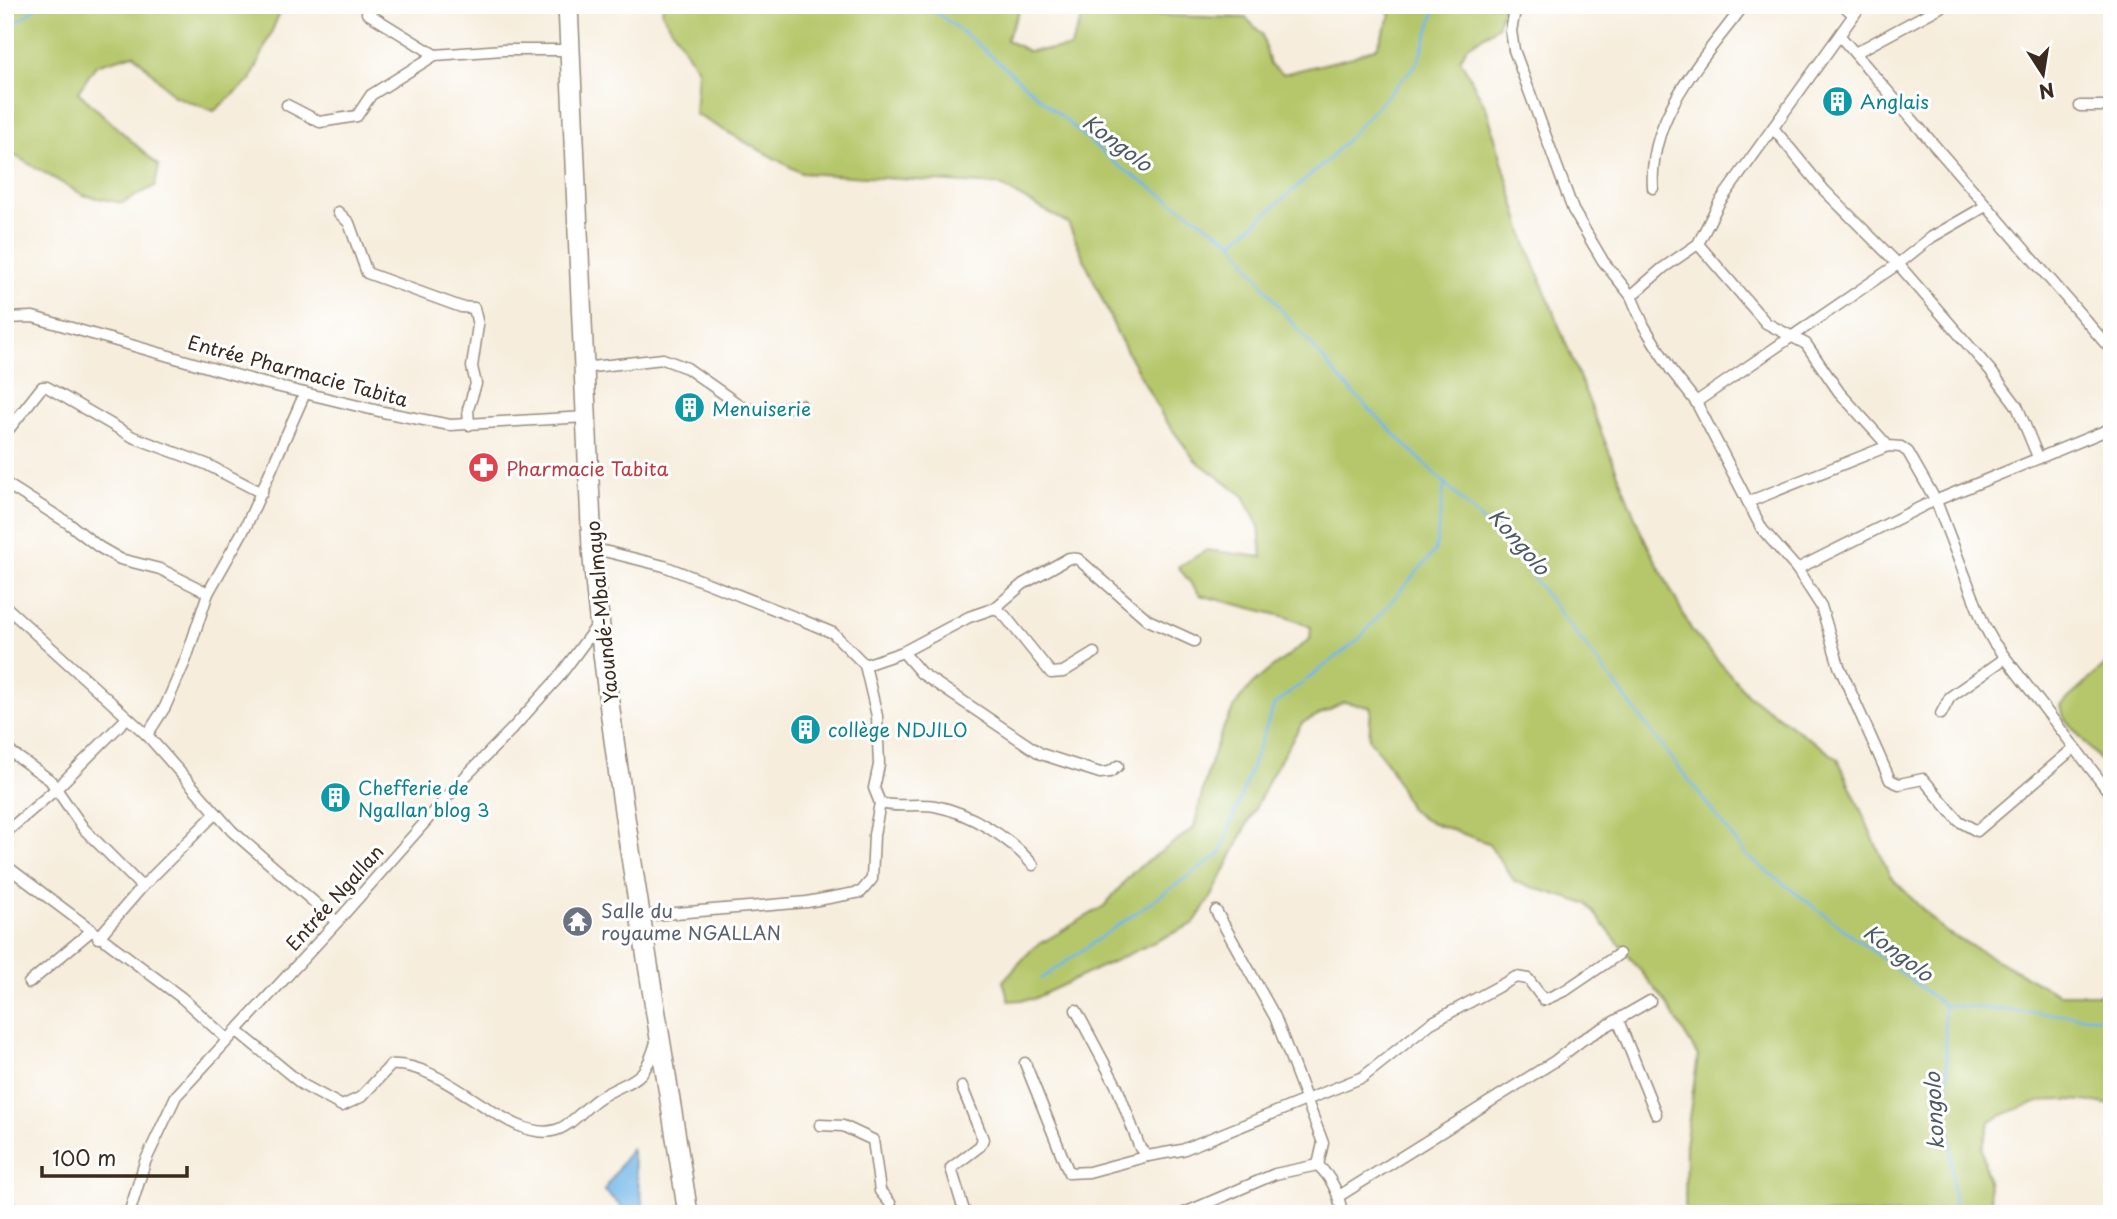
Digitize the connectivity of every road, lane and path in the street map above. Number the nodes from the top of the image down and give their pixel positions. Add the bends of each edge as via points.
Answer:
1 (568, 5) edge
2 (1516, 5) edge
3 (1744, 5) edge
4 (1843, 5) edge
5 (1944, 5) edge
6 (1857, 10) edge
7 (367, 13) dead end
8 (1840, 36) junction
9 (570, 50) junction
10 (1855, 53) junction
11 (435, 55) junction
12 (287, 105) dead end
13 (2080, 106) dead end
14 (2112, 106) edge
15 (1773, 128) junction
16 (1653, 188) dead end
17 (1984, 207) junction
18 (338, 212) dead end
19 (1698, 244) junction
20 (1898, 264) junction
21 (1631, 296) junction
22 (5, 318) edge
23 (1793, 335) junction
24 (2112, 351) edge
25 (583, 368) junction
26 (305, 393) junction
27 (1696, 402) junction
28 (801, 405) dead end
29 (586, 417) junction
30 (469, 425) junction
31 (2112, 428) edge
32 (5, 434) edge
33 (1888, 446) junction
34 (2038, 457) junction
35 (5, 482) edge
36 (262, 493) junction
37 (1936, 501) junction
38 (1748, 502) junction
39 (592, 548) junction
40 (1797, 569) junction
41 (208, 593) junction
42 (5, 606) edge
43 (995, 608) junction
44 (599, 623) junction
45 (1194, 641) dead end
46 (903, 652) junction
47 (1094, 653) dead end
48 (2004, 659) junction
49 (865, 665) junction
50 (1941, 714) dead end
51 (127, 718) junction
52 (147, 735) junction
53 (5, 748) edge
54 (2074, 748) junction
55 (1118, 766) dead end
56 (56, 789) junction
57 (2112, 796) edge
58 (880, 803) junction
59 (216, 813) junction
60 (5, 833) edge
61 (5, 865) edge
62 (1033, 865) dead end
63 (142, 887) junction
64 (1216, 911) dead end
65 (640, 916) junction
66 (337, 922) junction
67 (95, 935) junction
68 (1619, 954) dead end
69 (29, 983) dead end
70 (1650, 1001) dead end
71 (1076, 1010) dead end
72 (1618, 1020) junction
73 (659, 1029) junction
74 (236, 1030) junction
75 (227, 1039) junction
76 (1026, 1063) dead end
77 (962, 1087) dead end
78 (1307, 1101) junction
79 (1656, 1114) dead end
80 (820, 1125) dead end
81 (1148, 1156) junction
82 (1318, 1165) junction
83 (1339, 1196) junction
84 (5, 1204) edge
85 (23, 1214) edge
86 (129, 1214) edge
87 (688, 1214) edge
88 (893, 1214) edge
89 (965, 1214) edge
90 (1182, 1214) edge
91 (1343, 1214) edge

1 - 9 highway, Yaoundé-Mbalmayo
2 - 21 street via 1511,31 1514,50 1573,211
3 - 16 street via 1700,61 1669,111 1651,164
4 - 6 street
5 - 10 street
6 - 8 street
7 - 11 street
8 - 10 street
8 - 15 street
9 - 11 street
9 - 25 highway, Yaoundé-Mbalmayo
10 - 17 street
11 - 12 street via 371,95 357,116 320,121
13 - 14 street
15 - 19 street via 1719,203
15 - 20 street via 1824,190
17 - 20 street via 1932,237
17 - 24 street
18 - 30 street via 349,223 367,273 474,308 478,326
19 - 21 street
19 - 23 street via 1766,323 1777,332
20 - 23 street
20 - 34 street via 2017,406
21 - 27 street via 1644,326
22 - 26 street, Entrée Pharmacie Tabita via 33,317
23 - 27 street
23 - 33 street via 1806,344 1839,392
25 - 28 street via 663,359 688,368 745,409
25 - 29 highway, Yaoundé-Mbalmayo
26 - 30 street, Entrée Pharmacie Tabita via 383,412
26 - 36 street
27 - 38 street
29 - 30 street, Entrée Pharmacie Tabita
29 - 39 highway, Yaoundé-Mbalmayo
31 - 34 street
32 - 36 street via 42,387 47,387 133,437 206,464
33 - 37 street via 1908,452
33 - 38 street
34 - 37 street
35 - 41 street via 120,559 160,569
36 - 41 street
37 - 40 street
37 - 48 street via 1984,625
38 - 40 street via 1762,529
39 - 44 highway, Yaoundé-Mbalmayo
39 - 49 street via 664,566 812,624 833,634
40 - 54 street via 1821,606 1862,722 1894,783 1923,779 1959,821 1977,831
41 - 52 street via 186,659
42 - 51 street
43 - 45 street via 1062,560 1077,559 1148,620
43 - 46 street
43 - 47 street via 1052,673
44 - 65 highway, Yaoundé-Mbalmayo
44 - 66 street, Entrée Ngallan via 558,678
46 - 49 street
46 - 55 street via 921,673 1041,754 1100,773
48 - 50 street via 1950,697
48 - 54 street
49 - 58 street via 877,716 879,765 874,788
51 - 52 street
51 - 56 street
52 - 59 street
53 - 56 street via 34,766
54 - 57 street
56 - 60 street
56 - 63 street via 84,829
58 - 62 street via 937,807 959,814 1019,849
58 - 65 street via 872,879 861,892 807,902
59 - 63 street
59 - 66 street
61 - 67 street
63 - 67 street
64 - 78 street via 1275,1017
65 - 73 highway, Yaoundé-Mbalmayo
66 - 74 street, Entrée Ngallan
67 - 69 street
67 - 75 street via 182,998
68 - 78 street via 1544,1000 1528,979 1516,977 1431,1023 1363,1077
70 - 72 street
71 - 81 street via 1111,1076 1140,1148
72 - 79 street
72 - 83 street
73 - 74 street via 643,1075 589,1104 561,1129 545,1134 517,1126 435,1076 401,1064 391,1065 361,1097 342,1106 303,1085
73 - 87 highway, Yaoundé-Mbalmayo
74 - 75 street, Entrée Ngallan
75 - 86 street, Entrée Ngallan via 176,1096 145,1162
76 - 81 street via 1069,1173
77 - 89 street via 983,1139 951,1168
78 - 81 street via 1182,1150
78 - 82 street via 1323,1143
80 - 88 street via 843,1126 873,1140 880,1191
82 - 83 street
82 - 90 street via 1275,1174
83 - 91 street
84 - 85 street

